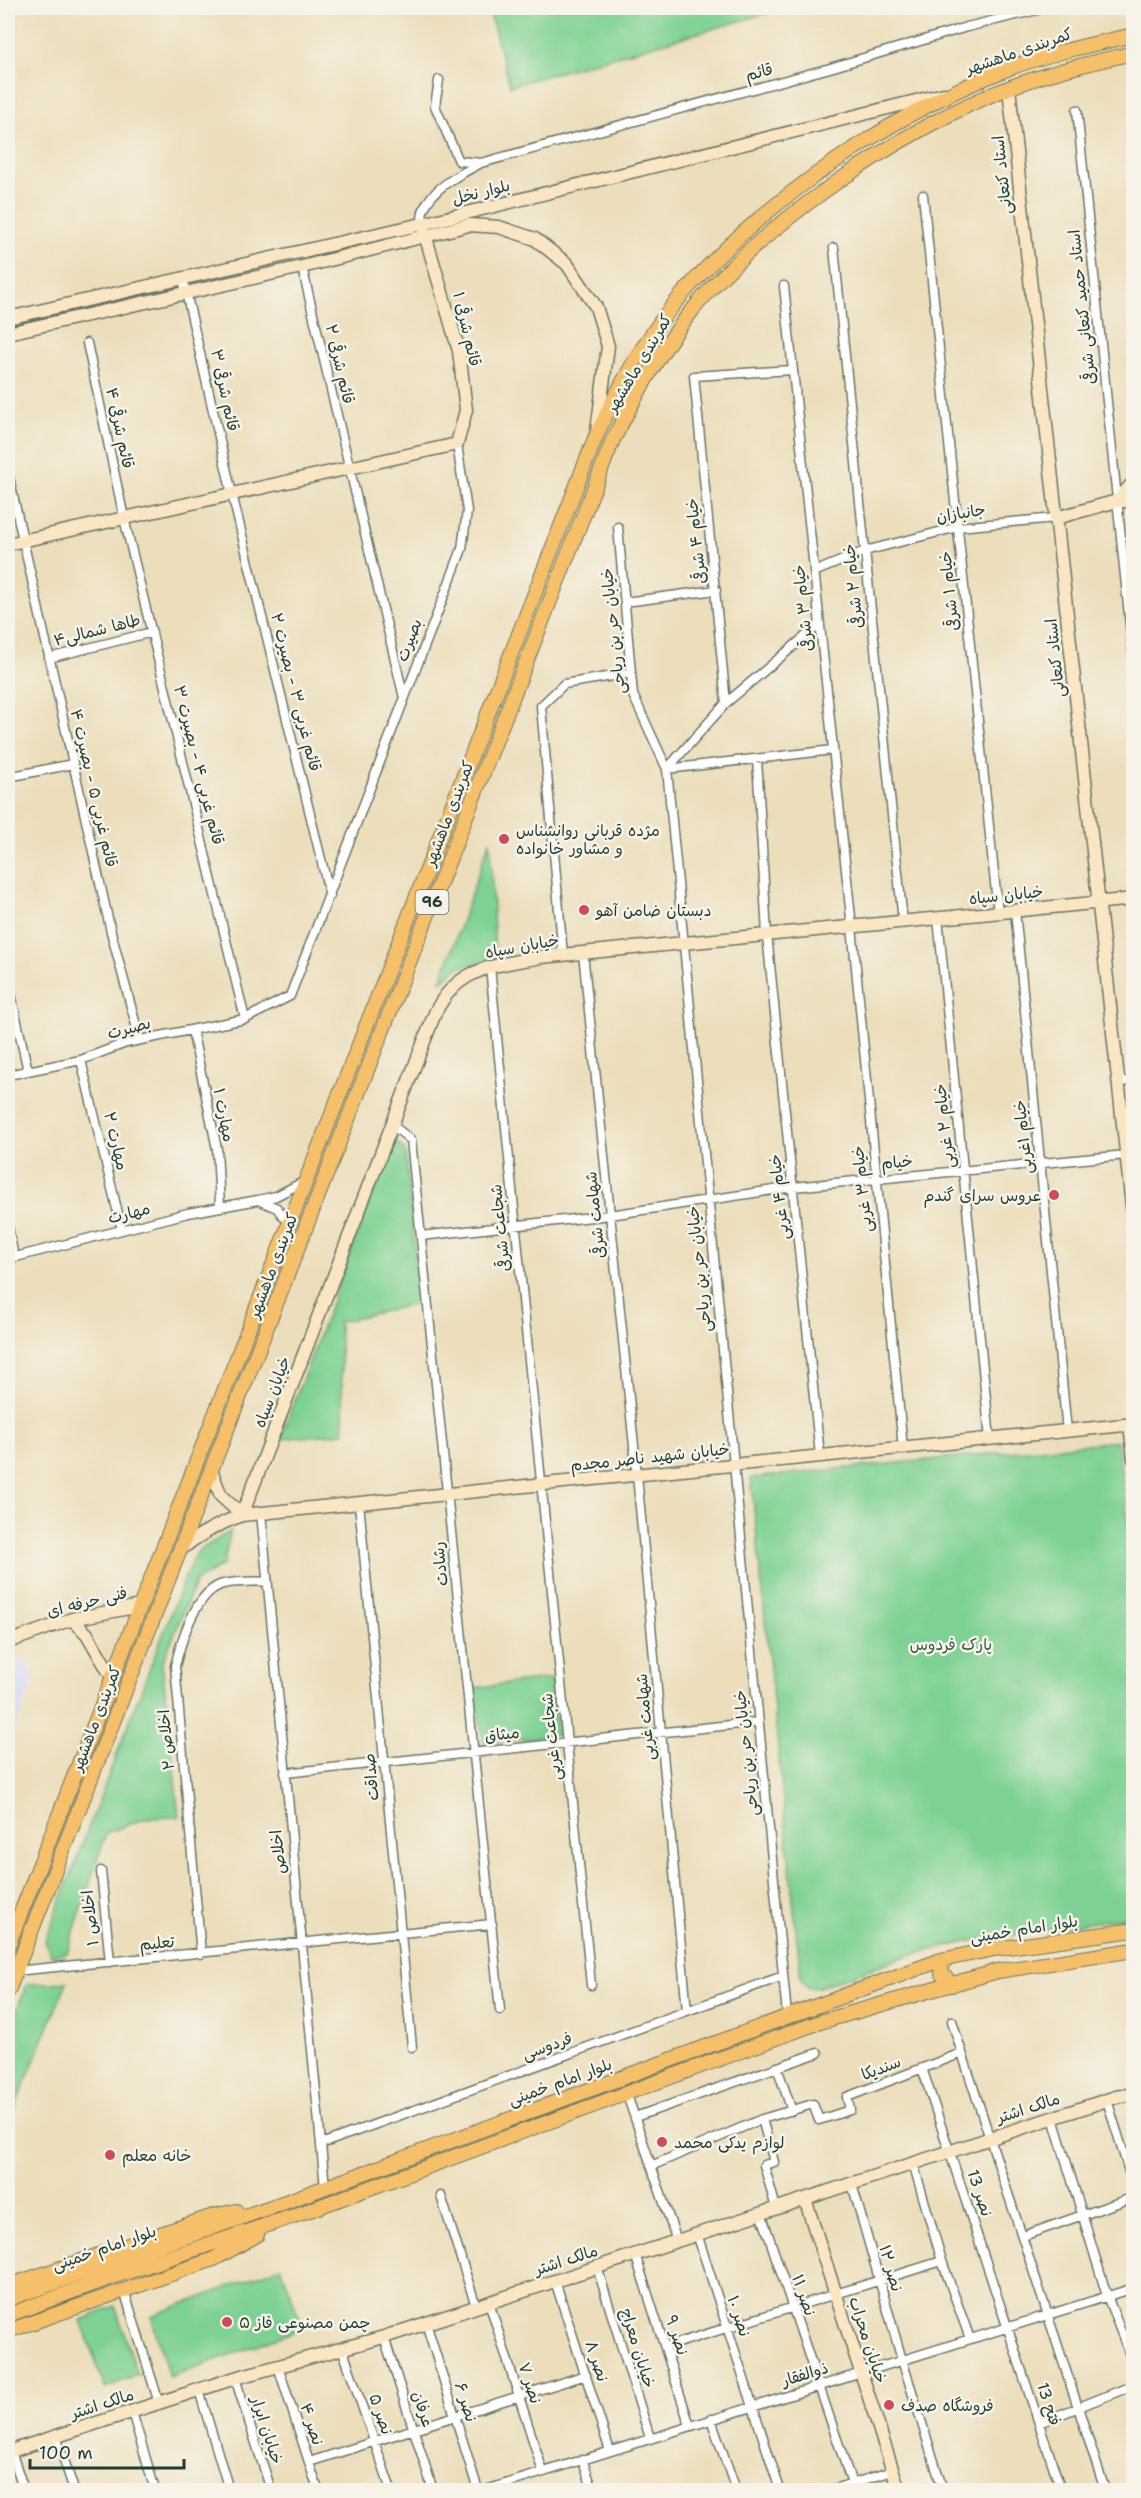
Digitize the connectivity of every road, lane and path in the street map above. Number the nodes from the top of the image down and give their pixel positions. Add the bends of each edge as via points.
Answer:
1 (1045, 8) edge
2 (1134, 35) edge
3 (1134, 53) edge
4 (439, 80) dead end
5 (1009, 88) junction
6 (960, 90) junction
7 (1077, 110) dead end
8 (481, 163) junction
9 (922, 195) dead end
10 (422, 224) junction
11 (426, 238) junction
12 (834, 248) dead end
13 (302, 267) junction
14 (183, 279) junction
15 (784, 286) dead end
16 (186, 292) junction
17 (8, 318) edge
18 (8, 333) edge
19 (87, 343) dead end
20 (793, 370) junction
21 (596, 436) junction
22 (457, 444) junction
23 (349, 468) junction
24 (8, 473) edge
25 (1134, 485) edge
26 (232, 494) junction
27 (1117, 501) junction
28 (1134, 501) edge
29 (124, 518) junction
30 (1056, 518) junction
31 (618, 527) dead end
32 (958, 527) junction
33 (23, 540) junction
34 (8, 544) edge
35 (865, 551) junction
36 (814, 572) junction
37 (716, 590) junction
38 (625, 602) junction
39 (820, 624) junction
40 (152, 632) junction
41 (49, 658) junction
42 (1134, 664) edge
43 (631, 673) junction
44 (404, 699) junction
45 (726, 703) junction
46 (833, 750) junction
47 (757, 759) junction
48 (73, 764) junction
49 (667, 769) junction
50 (8, 777) edge
51 (330, 896) junction
52 (1134, 899) edge
53 (1098, 903) junction
54 (1015, 911) junction
55 (998, 912) junction
56 (938, 918) junction
57 (903, 922) junction
58 (852, 927) junction
59 (767, 935) junction
60 (683, 943) junction
61 (583, 953) junction
62 (563, 955) junction
63 (490, 967) junction
64 (8, 981) edge
65 (245, 1019) junction
66 (192, 1030) junction
67 (140, 1040) junction
68 (81, 1060) junction
69 (28, 1071) junction
70 (8, 1075) edge
71 (1134, 1081) edge
72 (1118, 1082) junction
73 (392, 1125) junction
74 (1126, 1155) junction
75 (1040, 1163) junction
76 (963, 1171) junction
77 (876, 1179) junction
78 (306, 1181) junction
79 (793, 1187) junction
80 (258, 1200) junction
81 (708, 1201) junction
82 (220, 1206) junction
83 (610, 1215) junction
84 (289, 1224) junction
85 (1134, 1224) edge
86 (515, 1225) junction
87 (8, 1227) edge
88 (122, 1230) junction
89 (421, 1236) junction
90 (11, 1258) edge
91 (1132, 1425) edge
92 (1067, 1431) junction
93 (990, 1439) junction
94 (903, 1448) junction
95 (820, 1456) junction
96 (1134, 1459) edge
97 (734, 1465) junction
98 (211, 1470) junction
99 (637, 1475) junction
100 (541, 1485) junction
101 (448, 1494) junction
102 (359, 1503) junction
103 (261, 1513) junction
104 (242, 1515) junction
105 (180, 1550) junction
106 (267, 1581) junction
107 (140, 1606) junction
108 (72, 1619) junction
109 (8, 1642) edge
110 (112, 1677) junction
111 (759, 1722) junction
112 (661, 1732) junction
113 (567, 1743) junction
114 (474, 1752) junction
115 (384, 1762) junction
116 (285, 1773) junction
117 (101, 1871) dead end
118 (492, 1924) junction
119 (1134, 1930) edge
120 (400, 1934) junction
121 (302, 1944) junction
122 (8, 1946) edge
123 (1134, 1950) edge
124 (201, 1954) junction
125 (941, 1960) junction
126 (110, 1962) junction
127 (916, 1969) junction
128 (15, 1971) junction
129 (783, 1976) junction
130 (591, 1985) dead end
131 (952, 1985) junction
132 (8, 1991) edge
133 (922, 1994) junction
134 (500, 2010) dead end
135 (687, 2011) junction
136 (787, 2015) junction
137 (952, 2021) dead end
138 (412, 2048) dead end
139 (818, 2053) dead end
140 (962, 2053) junction
141 (777, 2067) junction
142 (922, 2068) junction
143 (626, 2092) junction
144 (1134, 2094) edge
145 (1107, 2100) junction
146 (792, 2111) junction
147 (635, 2117) junction
148 (1053, 2118) junction
149 (762, 2119) junction
150 (992, 2138) junction
151 (321, 2144) junction
152 (950, 2151) junction
153 (913, 2163) junction
154 (651, 2166) junction
155 (852, 2184) junction
156 (325, 2187) junction
157 (1134, 2187) edge
158 (441, 2196) dead end
159 (1134, 2197) edge
160 (805, 2199) junction
161 (288, 2201) junction
162 (776, 2208) junction
163 (761, 2213) junction
164 (1083, 2215) junction
165 (291, 2217) junction
166 (697, 2234) junction
167 (1023, 2236) junction
168 (677, 2241) junction
169 (635, 2254) junction
170 (942, 2261) junction
171 (597, 2267) junction
172 (879, 2279) junction
173 (555, 2281) junction
174 (8, 2286) edge
175 (1134, 2288) edge
176 (124, 2290) junction
177 (835, 2293) junction
178 (1107, 2296) junction
179 (8, 2299) edge
180 (489, 2302) junction
181 (476, 2306) junction
182 (792, 2306) junction
183 (1049, 2314) junction
184 (8, 2315) edge
185 (426, 2323) junction
186 (1008, 2326) junction
187 (727, 2327) junction
188 (8, 2331) edge
189 (384, 2337) junction
190 (970, 2339) junction
191 (665, 2347) junction
192 (342, 2348) junction
193 (902, 2360) junction
194 (1134, 2365) edge
195 (278, 2366) junction
196 (861, 2373) junction
197 (586, 2376) junction
198 (235, 2378) junction
199 (819, 2385) junction
200 (1134, 2385) edge
201 (199, 2390) junction
202 (519, 2396) junction
203 (159, 2403) junction
204 (753, 2406) junction
205 (1078, 2407) junction
206 (132, 2412) junction
207 (455, 2416) junction
208 (711, 2419) junction
209 (1039, 2422) junction
210 (690, 2426) junction
211 (414, 2429) junction
212 (56, 2436) junction
213 (650, 2438) junction
214 (374, 2441) junction
215 (9, 2451) edge
216 (610, 2451) junction
217 (582, 2459) junction
218 (309, 2462) junction
219 (893, 2471) junction
220 (543, 2472) junction
221 (852, 2484) junction
222 (24, 2490) edge
223 (74, 2490) edge
224 (155, 2490) edge
225 (226, 2490) edge
226 (271, 2490) edge
227 (318, 2490) edge
228 (391, 2490) edge
229 (433, 2490) edge
230 (478, 2490) edge
231 (486, 2490) edge
232 (593, 2490) edge
233 (736, 2490) edge
234 (780, 2490) edge
235 (831, 2490) edge
236 (899, 2490) edge
237 (943, 2490) edge
238 (1061, 2490) edge
239 (1105, 2490) edge

1 - 8 street, قائم
2 - 6 main road, کمربندی ماهشهر / 96 via 1060,51
3 - 5 main road, کمربندی ماهشهر / 96 via 1065,69
4 - 8 street via 435,106 459,160
5 - 30 street, استاد کنعانی
5 - 98 main road, کمربندی ماهشهر / 96 via 889,149 782,224 688,315 637,393 612,442
6 - 10 street, بلوار نخل
6 - 21 main road, کمربندی ماهشهر / 96 via 835,163 738,239 674,304 646,342
7 - 27 street, استاد حمید کنعانی شرقی
8 - 10 street, قائم via 433,196 424,209
9 - 32 street, خیام ۱ شرقی
10 - 11 street, قائم شرقی ۱
10 - 14 street, بلوار نخل
11 - 13 street, بلوار نخل
11 - 21 street, بلوار نخل via 469,225 499,227 536,239 567,264 596,307 608,346
11 - 22 street, قائم شرقی ۱ via 459,351 466,410
12 - 35 street, خیام ۲ شرقی
13 - 16 street, بلوار نخل
13 - 23 street, قائم شرقی ۲
14 - 16 street, قائم شرقی ۳
14 - 17 street, بلوار نخل
15 - 20 street, خیام ۳ شرقی
16 - 18 street, بلوار نخل
16 - 26 street, قائم شرقی ۳
19 - 29 street, قائم شرقی ۴
20 - 36 street, خیام ۳ شرقی
20 - 37 street, خیام ۴ شرقی via 694,376
21 - 78 main road, کمربندی ماهشهر / 96
22 - 23 street
22 - 44 street, بصیرت via 466,511 462,549
23 - 26 street
23 - 44 street, قائم شرقی ۲
24 - 33 street, قائم غربی ۵ - بصیرت ۴
25 - 27 street
26 - 29 street
26 - 51 street, قائم غربی ۳ - بصیرت ۲
27 - 28 street
27 - 30 street, جانبازان
27 - 42 street, استاد حمید کنعانی شرقی
29 - 33 street
29 - 40 street, قائم غربی ۴ - بصیرت ۳
30 - 32 street, جانبازان
30 - 53 street, استاد کنعانی
31 - 38 street, خیابان حر بن ریاحی
32 - 35 street, جانبازان
32 - 55 street, خیام ۱ شرقی
33 - 34 street
33 - 41 street, قائم غربی ۵ - بصیرت ۴
35 - 36 street, جانبازان
35 - 57 street, خیام ۲ شرقی
36 - 39 street, خیام ۳ شرقی
37 - 38 street
37 - 45 street, خیام ۴ شرقی
38 - 43 street, خیابان حر بن ریاحی
39 - 45 street
39 - 46 street, خیام ۳ شرقی
40 - 41 street, طاها شمالی۴
40 - 65 street, قائم غربی ۴ - بصیرت ۳
41 - 48 street, قائم غربی ۵ - بصیرت ۴
43 - 49 street, خیابان حر بن ریاحی via 633,695
43 - 62 street via 564,684 541,706
44 - 51 street, بصیرت
45 - 49 street
46 - 47 street
46 - 58 street, خیام ۳ شرقی
47 - 49 street
47 - 59 street
48 - 50 street
48 - 67 street, قائم غربی ۵ - بصیرت ۴
49 - 60 street, خیابان حر بن ریاحی
51 - 65 street, بصیرت via 290,996
52 - 53 street, خیابان سپاه
53 - 54 street, خیابان سپاه
53 - 72 street, استاد کنعانی
54 - 55 street, خیابان سپاه
54 - 75 street, خیام ۱غربی
55 - 56 street, خیابان سپاه
56 - 57 street, خیابان سپاه
56 - 76 street, خیام ۲ غربی
57 - 58 street, خیابان سپاه
58 - 59 street, خیابان سپاه
58 - 77 street, خیام ۳ غربی
59 - 60 street, خیابان سپاه
59 - 79 street, خیام ۴ غربی
60 - 61 street, خیابان سپاه
60 - 81 street, خیابان حر بن ریاحی
61 - 62 street, خیابان سپاه
61 - 83 street, شهامت شرقی
62 - 63 street, خیابان سپاه
63 - 73 street, خیابان سپاه via 462,978 442,1000
63 - 86 street, شجاعت شرقی
64 - 69 street
65 - 66 street, بصیرت
66 - 67 street, بصیرت
66 - 82 street, مهارت ۱ via 216,1149
67 - 68 street, بصیرت
68 - 69 street, بصیرت
68 - 88 street, مهارت ۲
69 - 70 street, بصیرت
71 - 72 street
72 - 74 street, استاد کنعانی
73 - 89 street, رشادت via 411,1140
73 - 104 street, خیابان سپاه
74 - 75 street, خیام
74 - 85 street, استاد کنعانی
75 - 76 street, خیام
75 - 92 street, خیام ۱غربی
76 - 77 street, خیام
76 - 93 street, خیام ۲ غربی
77 - 79 street, خیام
77 - 94 street, خیام ۳ غربی
78 - 80 street, مهارت
78 - 84 main road, کمربندی ماهشهر / 96
79 - 81 street, خیام
79 - 95 street, خیام ۴ غربی
80 - 82 street, مهارت
80 - 84 street via 277,1208
81 - 83 street, خیام
81 - 97 street, خیابان حر بن ریاحی
82 - 88 street, مهارت
83 - 86 street, خیام
83 - 99 street, شهامت شرقی
84 - 107 main road, کمربندی ماهشهر / 96
86 - 89 street, خیام
86 - 100 street, شجاعت شرقی
87 - 90 street
88 - 90 street, مهارت
89 - 101 street, رشادت
91 - 92 street, خیابان شهید ناصر مجدم
91 - 96 street
92 - 93 street, خیابان شهید ناصر مجدم
93 - 94 street, خیابان شهید ناصر مجدم
94 - 95 street, خیابان شهید ناصر مجدم
95 - 97 street, خیابان شهید ناصر مجدم
97 - 99 street, خیابان شهید ناصر مجدم
97 - 111 street, خیابان حر بن ریاحی
98 - 104 street via 221,1496
98 - 105 main road, کمربندی ماهشهر / 96
99 - 100 street, خیابان شهید ناصر مجدم
99 - 112 street, شهامت غربی
100 - 101 street, خیابان شهید ناصر مجدم
100 - 113 street, شجاعت غربی
101 - 102 street, خیابان شهید ناصر مجدم
101 - 114 street, رشادت
102 - 103 street, خیابان شهید ناصر مجدم
102 - 115 street, صداقت
103 - 104 street, خیابان شهید ناصر مجدم
103 - 106 street, اخلاص
104 - 105 street, خیابان شهید ناصر مجدم via 219,1523
105 - 128 main road, کمربندی ماهشهر / 96
106 - 116 street, اخلاص
106 - 124 street, اخلاص ۲ via 220,1585 204,1596 180,1645 175,1666
107 - 108 street, فنی حرفه ای
107 - 110 main road, کمربندی ماهشهر / 96
108 - 109 street, فنی حرفه ای
108 - 110 street via 87,1634
110 - 122 main road, کمربندی ماهشهر / 96
111 - 112 street, میثاق
111 - 129 street, خیابان حر بن ریاحی
112 - 113 street, میثاق
112 - 135 street, شهامت غربی
113 - 114 street, میثاق
113 - 130 street, شجاعت غربی
114 - 115 street, میثاق
114 - 118 street, رشادت
115 - 116 street, میثاق
115 - 120 street, صداقت
116 - 121 street, اخلاص
117 - 126 street, اخلاص ۱
118 - 120 street, تعلیم
118 - 134 street, رشادت
119 - 125 main road, بلوار امام خمینی
120 - 121 street, تعلیم
120 - 138 street, صداقت
121 - 124 street, تعلیم
121 - 151 street, اخلاص
123 - 131 main road, بلوار امام خمینی via 998,1971
124 - 126 street, تعلیم
125 - 127 main road, بلوار امام خمینی
125 - 131 main road via 942,1974
126 - 128 street, تعلیم
127 - 133 main road via 924,1981
127 - 136 main road, بلوار امام خمینی
128 - 132 main road, کمربندی ماهشهر / 96
129 - 135 street, فردوسی
129 - 136 street, خیابان حر بن ریاحی
131 - 133 main road, بلوار امام خمینی
133 - 143 main road, بلوار امام خمینی via 820,2022
135 - 151 street, فردوسی
136 - 156 main road, بلوار امام خمینی
137 - 140 street
139 - 141 street
140 - 142 street, سندیکا
140 - 150 street
141 - 146 street
141 - 147 street
142 - 146 street, سندیکا via 847,2097 850,2110 819,2120 813,2104
142 - 152 street, نصر 13
143 - 147 street
143 - 165 main road, بلوار امام خمینی
144 - 145 street, مالک اشتر
145 - 148 street, مالک اشتر
145 - 157 street
146 - 149 street, سندیکا
147 - 154 street
148 - 150 street, مالک اشتر
148 - 164 street
149 - 154 street, سندیکا
149 - 162 street via 774,2162 764,2165
150 - 152 street, مالک اشتر
150 - 167 street
151 - 156 street, اخلاص
152 - 153 street, مالک اشتر
152 - 186 street, نصر 13
153 - 155 street, مالک اشتر
153 - 170 street
154 - 168 street
155 - 160 street, مالک اشتر
155 - 172 street, نصر ۱۲
156 - 161 main road, بلوار امام خمینی
158 - 181 street
159 - 164 street
160 - 162 street, مالک اشتر
160 - 177 street, خیابان محراب
161 - 174 main road via 213,2216
161 - 179 main road, بلوار امام خمینی
162 - 163 street, مالک اشتر
163 - 166 street, مالک اشتر
163 - 182 street, نصر ۱۱
164 - 167 street
164 - 178 street
165 - 176 main road via 213,2259
165 - 184 main road, بلوار امام خمینی
166 - 168 street, مالک اشتر
166 - 187 street, نصر ۱۰
167 - 183 street
168 - 169 street, مالک اشتر
169 - 171 street, مالک اشتر
169 - 191 street, نصر ۹
170 - 172 street
170 - 190 street
171 - 173 street, مالک اشتر
171 - 213 street, خیابان معراج
172 - 177 street
172 - 193 street, نصر ۱۲
173 - 180 street, مالک اشتر
173 - 197 street, نصر ۸
175 - 178 street, ذوالفقار
176 - 188 main road
176 - 203 street
177 - 182 street
177 - 196 street, خیابان محراب
178 - 183 street, ذوالفقار
178 - 194 street
180 - 181 street, مالک اشتر
180 - 202 street, نصر ۷
181 - 185 street, مالک اشتر
182 - 187 street
182 - 199 street, نصر ۱۱
183 - 186 street, ذوالفقار
183 - 205 street
185 - 189 street, مالک اشتر
185 - 207 street, نصر ۶
186 - 190 street, ذوالفقار
186 - 209 street, فتح 13
187 - 191 street
187 - 204 street, نصر ۱۰
189 - 192 street, مالک اشتر
189 - 211 street, عرفان
190 - 193 street, ذوالفقار
191 - 210 street, نصر ۹
192 - 195 street, مالک اشتر
192 - 214 street, نصر ۵
193 - 196 street, ذوالفقار
193 - 237 street, نصر ۱۲
195 - 198 street, مالک اشتر
195 - 218 street, نصر ۴
196 - 199 street, ذوالفقار
196 - 219 street, خیابان محراب
197 - 202 street
197 - 216 street, نصر ۸
198 - 201 street, مالک اشتر
198 - 226 street, خیابان ابرار
199 - 204 street, ذوالفقار
199 - 221 street, نصر ۱۱
200 - 205 street
201 - 203 street, مالک اشتر
201 - 225 street
202 - 207 street
202 - 220 street, نصر ۷
203 - 206 street, مالک اشتر
204 - 208 street, ذوالفقار
204 - 234 street, نصر ۱۰
205 - 209 street
205 - 239 street
206 - 212 street, مالک اشتر
206 - 224 street
207 - 211 street
207 - 230 street, نصر ۶
208 - 210 street, ذوالفقار
208 - 233 street
209 - 238 street, فتح 13
210 - 213 street, ذوالفقار
211 - 214 street
211 - 229 street, عرفان
212 - 215 street, مالک اشتر
212 - 223 street
213 - 216 street, ذوالفقار
214 - 218 street
214 - 228 street, نصر ۵
215 - 222 street
216 - 217 street, ذوالفقار
217 - 220 street, ذوالفقار
217 - 232 street
218 - 227 street, نصر ۴
219 - 221 street
219 - 236 street, خیابان محراب
220 - 231 street, ذوالفقار
221 - 235 street

